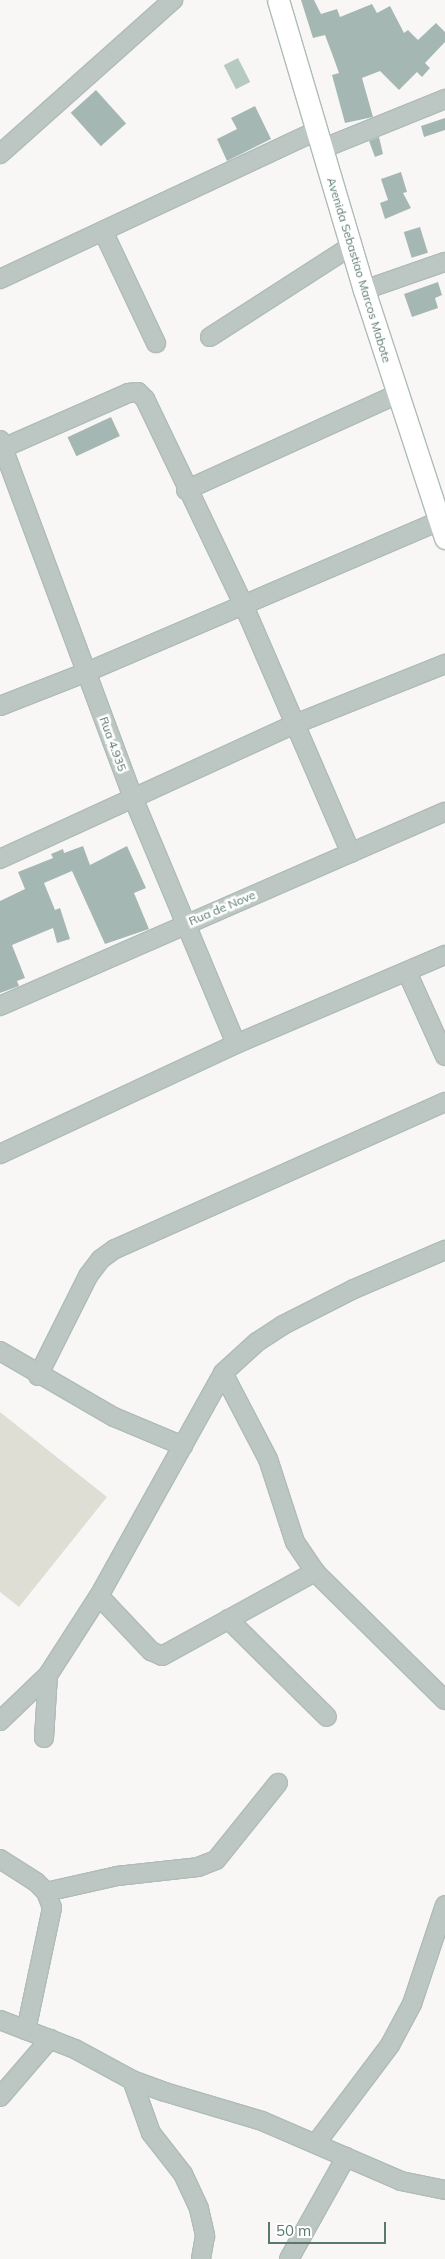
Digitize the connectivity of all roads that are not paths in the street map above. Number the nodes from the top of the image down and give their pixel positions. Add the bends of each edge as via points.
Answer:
1 (173, 0) edge
2 (278, 0) edge
3 (445, 100) edge
4 (321, 139) junction
5 (0, 154) edge
6 (104, 230) junction
7 (351, 246) junction
8 (445, 262) edge
9 (0, 279) edge
10 (364, 290) junction
11 (210, 337) dead end
12 (156, 343) dead end
13 (398, 394) junction
14 (2, 444) edge
15 (186, 490) junction
16 (442, 530) edge
17 (244, 606) junction
18 (445, 664) edge
19 (87, 672) junction
20 (0, 706) edge
21 (295, 724) junction
22 (134, 800) junction
23 (445, 812) edge
24 (351, 853) junction
25 (0, 859) edge
26 (185, 924) junction
27 (445, 955) edge
28 (407, 972) junction
29 (0, 1006) edge
30 (236, 1044) junction
31 (445, 1056) edge
32 (445, 1102) edge
33 (0, 1154) edge
34 (445, 1250) edge
35 (0, 1351) edge
36 (223, 1374) junction
37 (38, 1376) junction
38 (183, 1446) junction
39 (316, 1572) junction
40 (99, 1596) junction
41 (228, 1619) junction
42 (48, 1675) junction
43 (445, 1700) edge
44 (327, 1716) dead end
45 (0, 1721) edge
46 (44, 1738) dead end
47 (278, 1783) dead end
48 (0, 1859) edge
49 (46, 1892) junction
50 (445, 1905) edge
51 (0, 2020) edge
52 (26, 2030) junction
53 (50, 2039) junction
54 (132, 2080) junction
55 (0, 2097) edge
56 (317, 2142) junction
57 (346, 2157) junction
58 (445, 2190) edge
59 (202, 2259) edge
60 (290, 2259) edge

1 - 5 street
2 - 4 main road, Avenida Sebastiao Marcos Mabote
3 - 4 street
4 - 6 street
4 - 7 main road, Avenida Sebastiao Marcos Mabote
6 - 9 street
6 - 12 street
7 - 10 main road, Avenida Sebastiao Marcos Mabote
7 - 11 street
8 - 10 street
10 - 13 main road, Avenida Sebastiao Marcos Mabote
13 - 15 street
13 - 16 main road, Avenida Sebastiao Marcos Mabote
14 - 15 street via 138,392 145,399
14 - 19 street, Rua 4.935
15 - 17 street
16 - 17 street
17 - 19 street
17 - 21 street
18 - 21 street
19 - 20 street
19 - 22 street, Rua 4.935
21 - 22 street
21 - 24 street
22 - 25 street
22 - 26 street, Rua 4.935
23 - 24 street, Rua de Nove
24 - 26 street, Rua de Nove
26 - 29 street, Rua de Nove
26 - 30 street, Rua 4.935
27 - 28 street
28 - 30 street
28 - 31 street
30 - 33 street
32 - 37 street via 101,1258 88,1276
34 - 36 street via 354,1289 282,1325 257,1342
35 - 37 street
36 - 38 street
36 - 39 street via 268,1458 295,1542
37 - 38 street via 114,1417
38 - 40 street
39 - 41 street
39 - 43 street
40 - 41 street via 156,1655 162,1656
40 - 42 street
41 - 44 street
42 - 45 street
42 - 46 street
47 - 49 street via 216,1860 198,1867 117,1876
48 - 49 street
49 - 52 street via 52,1908
50 - 56 street via 412,2004 390,2045
51 - 52 street
52 - 53 street
53 - 54 street
53 - 55 street
54 - 56 street
54 - 59 street via 151,2133 183,2174 199,2209 205,2236
56 - 57 street
57 - 58 street via 401,2180
57 - 60 street

